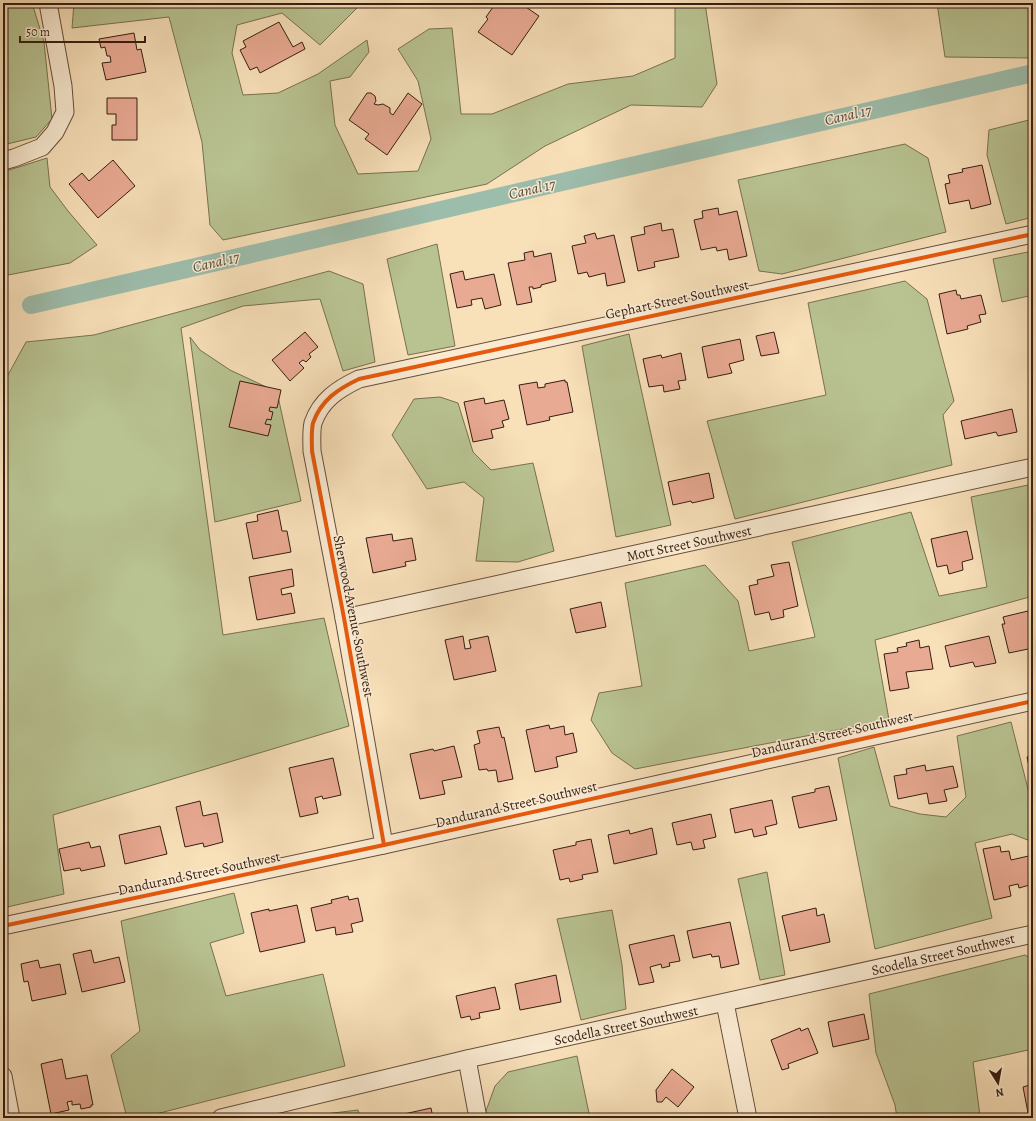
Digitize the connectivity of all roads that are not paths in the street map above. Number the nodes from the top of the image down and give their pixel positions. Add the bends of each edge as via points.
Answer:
1 (48, 3) edge
2 (3, 161) edge
3 (1033, 234) edge
4 (330, 396) joint
5 (1033, 467) edge
6 (344, 618) junction
7 (1033, 701) edge
8 (384, 845) junction
9 (3, 926) edge
10 (1033, 934) edge
11 (725, 1003) junction
12 (466, 1059) junction
13 (3, 1076) edge
14 (244, 1116) edge
15 (11, 1118) edge
16 (221, 1118) edge
17 (478, 1118) edge
18 (748, 1118) edge

1 - 2 street via 63,86 65,112 55,132 42,147
3 - 4 street, Gephart Street Southwest via 359,379
4 - 6 street, Sherwood Avenue Southwest via 321,406 313,424 312,451
5 - 6 street, Mott Street Southwest
6 - 8 street, Sherwood Avenue Southwest
7 - 8 street, Dandurand Street Southwest
8 - 9 street, Dandurand Street Southwest
10 - 11 street, Scodella Street Southwest
11 - 12 street, Scodella Street Southwest
11 - 18 street
12 - 14 street, Scodella Street Southwest
12 - 17 street
13 - 15 street
14 - 16 street, Scodella Street Southwest

